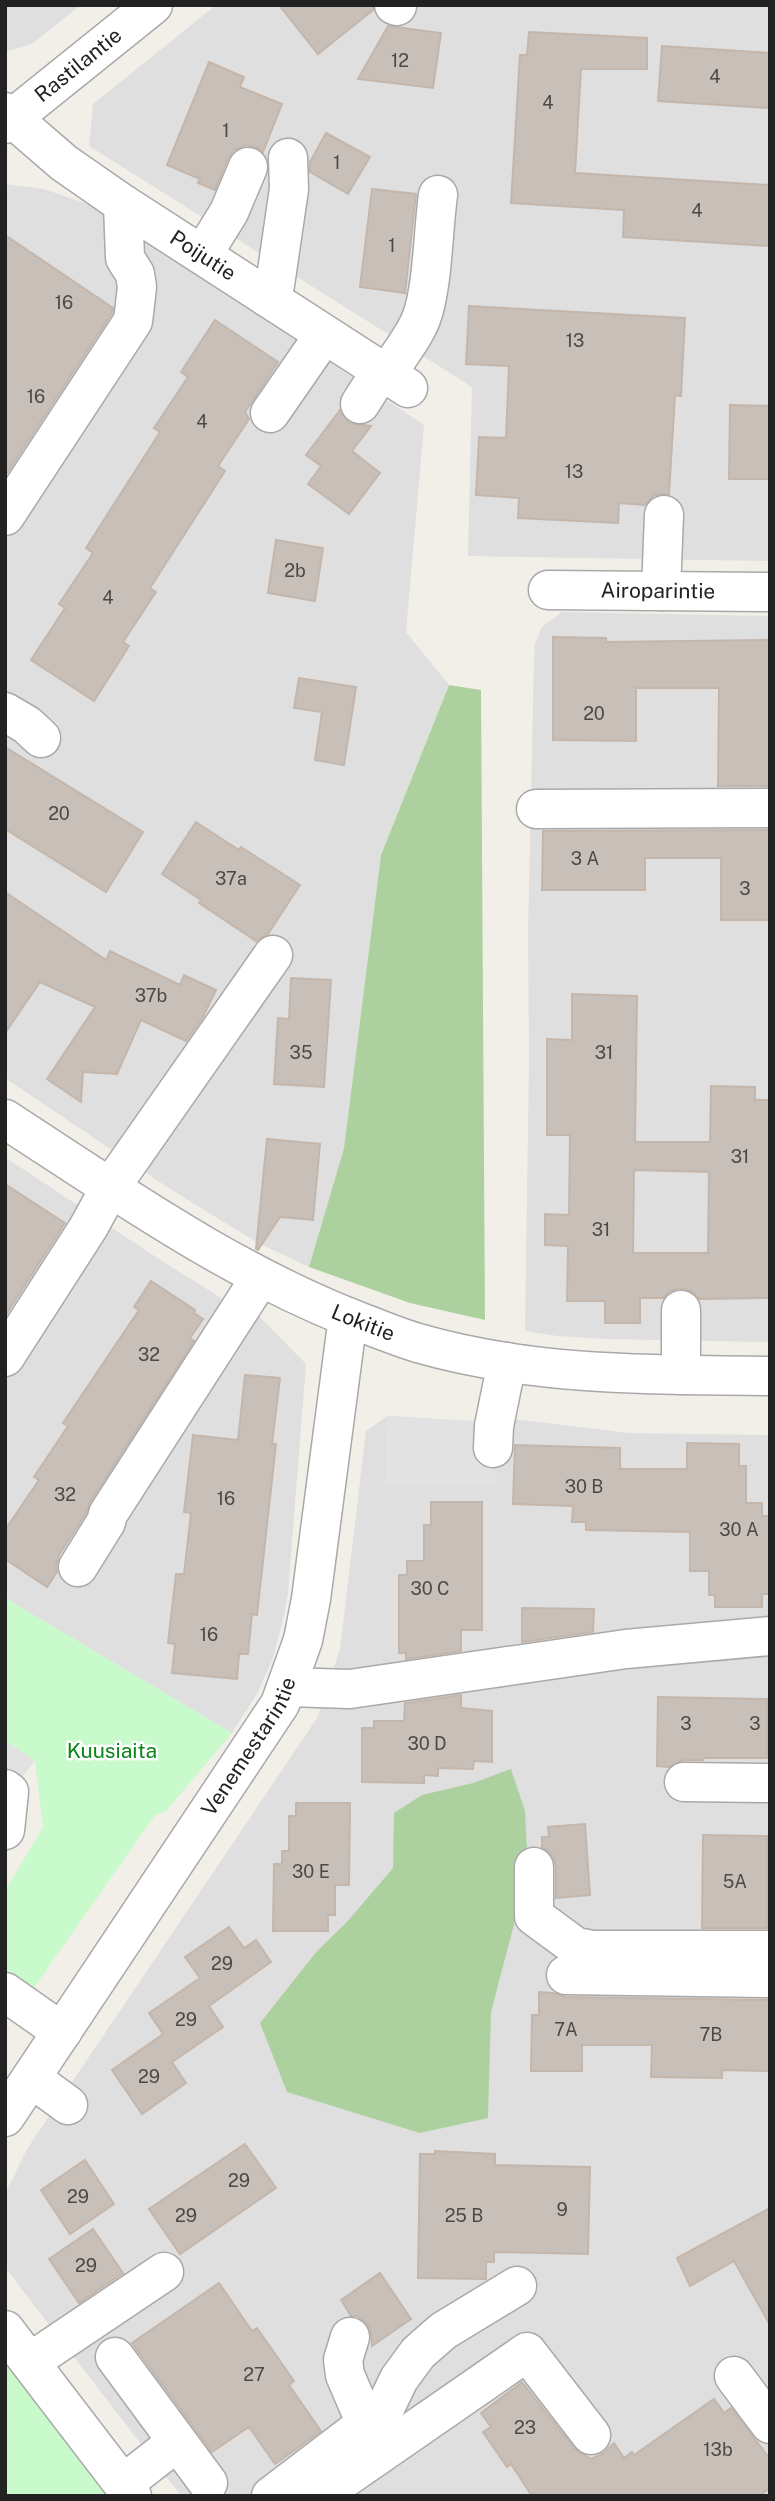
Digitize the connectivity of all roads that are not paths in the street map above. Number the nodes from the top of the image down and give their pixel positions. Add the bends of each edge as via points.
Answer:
1 (153, 5) edge
2 (8, 118) edge
3 (288, 158) dead end
4 (247, 167) dead end
5 (438, 195) dead end
6 (123, 204) junction
7 (203, 254) junction
8 (267, 297) junction
9 (324, 335) junction
10 (392, 378) junction
11 (360, 404) dead end
12 (270, 414) dead end
13 (664, 515) dead end
14 (5, 516) edge
15 (548, 590) dead end
16 (661, 591) junction
17 (770, 592) edge
18 (5, 712) edge
19 (41, 738) dead end
20 (770, 808) edge
21 (536, 809) dead end
22 (273, 955) dead end
23 (5, 1119) edge
24 (110, 1188) junction
25 (260, 1278) junction
26 (681, 1310) dead end
27 (348, 1317) junction
28 (5, 1357) edge
29 (507, 1362) junction
30 (681, 1375) junction
31 (770, 1376) edge
32 (493, 1448) dead end
33 (78, 1567) dead end
34 (770, 1636) edge
35 (287, 1688) junction
36 (684, 1782) dead end
37 (770, 1783) edge
38 (5, 1789) edge
39 (5, 1830) edge
40 (534, 1867) dead end
41 (770, 1950) edge
42 (566, 1975) dead end
43 (770, 1978) edge
44 (5, 1992) edge
45 (62, 2032) junction
46 (31, 2078) junction
47 (68, 2105) dead end
48 (5, 2117) edge
49 (164, 2272) dead end
50 (517, 2286) dead end
51 (5, 2330) edge
52 (350, 2337) dead end
53 (115, 2357) dead end
54 (30, 2362) junction
55 (734, 2376) dead end
56 (366, 2424) junction
57 (770, 2424) edge
58 (591, 2435) dead end
59 (177, 2442) junction
60 (208, 2483) dead end
61 (128, 2490) edge
62 (271, 2496) edge
63 (319, 2496) edge

1 - 2 street, Rastilantie
2 - 6 street, Poijutie
3 - 8 street via 289,189 275,285
4 - 7 street via 229,212
5 - 10 street via 421,319
6 - 7 street, Poijutie
6 - 14 street via 125,258 137,287 133,321
7 - 8 street, Poijutie
8 - 9 street, Poijutie
9 - 10 street, Poijutie
9 - 12 street
10 - 11 street
13 - 16 street
15 - 16 street, Airoparintie
16 - 17 street, Airoparintie
18 - 19 street
20 - 21 street
22 - 24 street
23 - 24 street, Lokitie
24 - 25 street, Lokitie
24 - 28 street
25 - 27 street, Lokitie
25 - 33 street
26 - 30 street
27 - 29 street, Lokitie via 416,1342
27 - 35 street, Venemestarintie via 311,1599
29 - 30 street, Lokitie
29 - 32 street
30 - 31 street, Lokitie
34 - 35 street via 612,1651 350,1689
35 - 45 street, Venemestarintie via 258,1740
36 - 37 street
38 - 39 street via 9,1792
40 - 41 street via 534,1916 576,1947
42 - 43 street
44 - 45 street
45 - 46 street, Venemestarintie
46 - 47 street
46 - 48 street, Venemestarintie
49 - 54 street
50 - 56 street via 443,2331 418,2353 384,2410
51 - 54 street
52 - 56 street via 343,2360 345,2375
53 - 59 street
54 - 61 street
55 - 57 street
56 - 62 street
58 - 63 street via 527,2352
59 - 60 street
59 - 61 street

